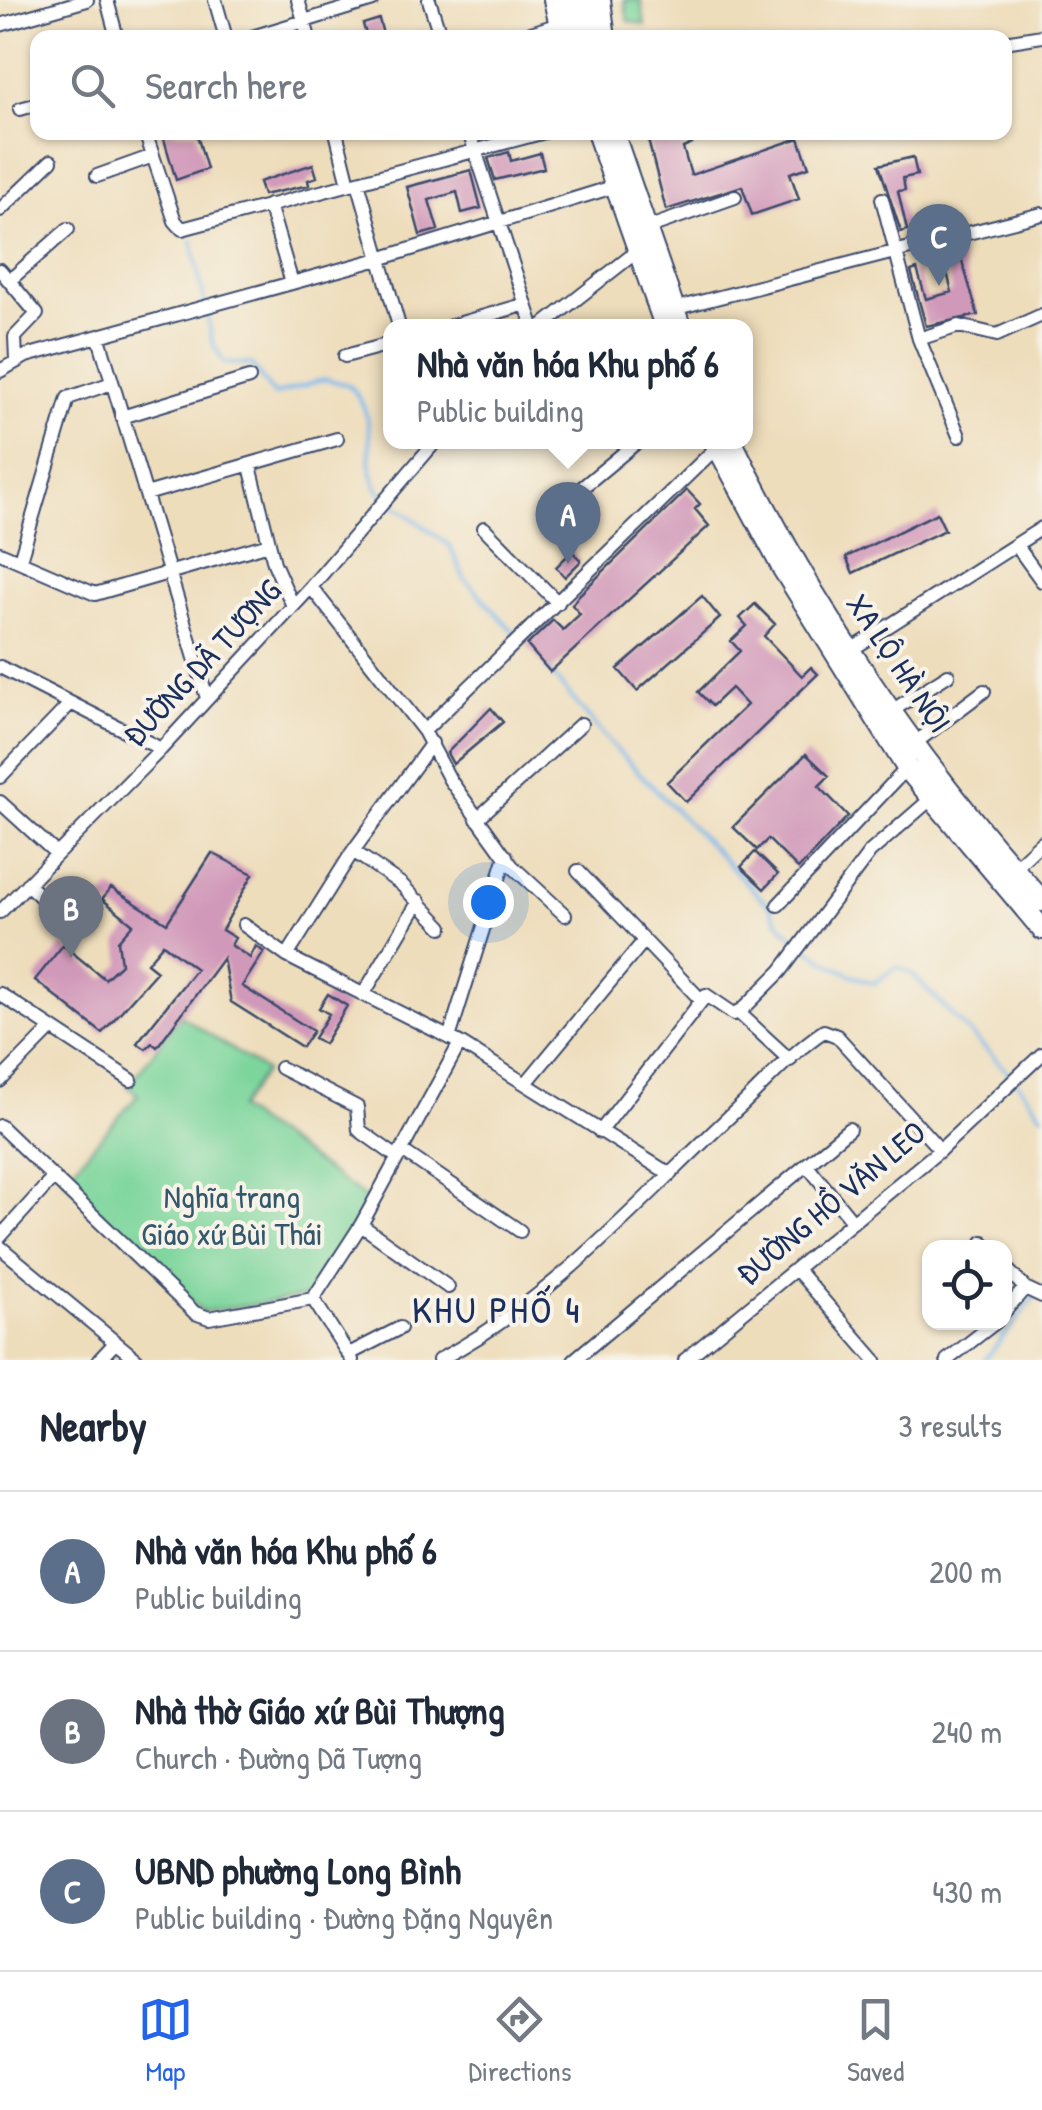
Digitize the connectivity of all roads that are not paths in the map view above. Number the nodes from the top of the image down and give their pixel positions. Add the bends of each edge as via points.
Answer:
1 (88, 0) edge
2 (106, 0) edge
3 (215, 0) edge
4 (298, 0) edge
5 (373, 0) edge
6 (429, 0) edge
7 (554, 0) edge
8 (569, 0) edge
9 (585, 0) edge
10 (600, 0) edge
11 (304, 20) junction
12 (0, 25) edge
13 (115, 30) edge
14 (224, 30) edge
15 (273, 30) edge
16 (307, 30) edge
17 (438, 30) edge
18 (565, 30) edge
19 (566, 30) edge
20 (591, 30) edge
21 (605, 30) edge
22 (1042, 36) edge
23 (1012, 41) edge
24 (30, 106) edge
25 (20, 109) dead end
26 (148, 140) edge
27 (339, 140) edge
28 (471, 140) edge
29 (516, 140) edge
30 (599, 140) edge
31 (616, 140) edge
32 (474, 151) junction
33 (153, 156) junction
34 (51, 161) dead end
35 (97, 176) dead end
36 (353, 183) junction
37 (612, 187) junction
38 (735, 197) dead end
39 (882, 200) dead end
40 (270, 205) junction
41 (0, 210) edge
42 (1042, 214) edge
43 (496, 225) junction
44 (644, 229) junction
45 (68, 230) dead end
46 (894, 251) junction
47 (635, 252) junction
48 (380, 259) junction
49 (5, 275) edge
50 (292, 284) junction
51 (523, 305) junction
52 (1042, 315) edge
53 (397, 319) edge
54 (475, 319) edge
55 (530, 319) edge
56 (551, 319) edge
57 (671, 319) edge
58 (671, 319) edge
59 (678, 319) edge
60 (98, 338) junction
61 (918, 339) junction
62 (383, 346) edge
63 (346, 356) dead end
64 (16, 360) junction
65 (0, 371) edge
66 (248, 378) dead end
67 (112, 382) junction
68 (122, 417) junction
69 (959, 436) dead end
70 (337, 439) dead end
71 (428, 449) edge
72 (630, 449) edge
73 (715, 449) edge
74 (724, 449) edge
75 (250, 466) junction
76 (146, 494) junction
77 (566, 502) dead end
78 (484, 528) dead end
79 (1042, 528) edge
80 (269, 544) junction
81 (1016, 545) junction
82 (0, 553) edge
83 (20, 560) junction
84 (170, 572) junction
85 (1042, 581) edge
86 (310, 587) junction
87 (558, 604) junction
88 (293, 606) junction
89 (842, 652) junction
90 (0, 668) edge
91 (948, 675) dead end
92 (984, 690) dead end
93 (207, 698) junction
94 (71, 703) junction
95 (893, 710) junction
96 (581, 724) dead end
97 (428, 737) junction
98 (915, 743) junction
99 (161, 749) junction
100 (907, 768) junction
101 (0, 777) edge
102 (932, 798) junction
103 (0, 802) edge
104 (477, 819) junction
105 (1042, 842) edge
106 (353, 851) junction
107 (57, 854) junction
108 (506, 856) junction
109 (1012, 869) junction
110 (578, 871) dead end
111 (27, 884) junction
112 (419, 901) junction
113 (1042, 901) edge
114 (778, 905) dead end
115 (0, 912) edge
116 (565, 914) dead end
117 (67, 922) dead end
118 (244, 925) dead end
119 (442, 927) dead end
120 (1042, 929) edge
121 (643, 942) junction
122 (287, 956) junction
123 (0, 994) edge
124 (364, 994) junction
125 (701, 1000) junction
126 (739, 1013) junction
127 (50, 1030) junction
128 (454, 1041) junction
129 (1042, 1054) edge
130 (790, 1060) junction
131 (281, 1068) dead end
132 (131, 1080) dead end
133 (0, 1081) edge
134 (527, 1082) junction
135 (0, 1126) edge
136 (849, 1129) dead end
137 (600, 1132) junction
138 (940, 1150) junction
139 (399, 1154) junction
140 (807, 1165) junction
141 (668, 1173) junction
142 (54, 1177) junction
143 (853, 1222) junction
144 (361, 1225) junction
145 (520, 1231) dead end
146 (0, 1237) edge
147 (0, 1247) edge
148 (796, 1269) junction
149 (1012, 1274) edge
150 (448, 1287) dead end
151 (1025, 1288) junction
152 (1042, 1296) edge
153 (314, 1299) junction
154 (1012, 1303) edge
155 (400, 1328) dead end
156 (986, 1330) edge
157 (114, 1344) junction
158 (350, 1357) edge
159 (99, 1360) edge
160 (138, 1360) edge
161 (439, 1360) edge
162 (574, 1360) edge
163 (685, 1360) edge
164 (875, 1360) edge
165 (947, 1360) edge

1 - 12 street
2 - 13 street
3 - 14 street
4 - 11 street
5 - 11 street
6 - 17 street
7 - 18 highway
8 - 19 highway
9 - 20 highway
10 - 21 highway
11 - 15 street
11 - 16 street
22 - 23 street
24 - 25 street
26 - 33 street
27 - 36 street
28 - 32 street
29 - 32 street
30 - 37 highway
31 - 44 highway
32 - 36 street
32 - 43 street
33 - 35 street
33 - 40 street via 182,229
34 - 41 street
36 - 40 street
36 - 48 street
37 - 43 street
37 - 47 highway
38 - 44 street
39 - 46 street
40 - 50 street
42 - 46 street
43 - 48 street
43 - 51 street
44 - 57 highway
45 - 49 street
46 - 59 street
46 - 61 street
47 - 56 street
47 - 58 highway
48 - 50 street
48 - 53 street
49 - 64 street via 37,314 14,337
50 - 60 street
51 - 54 street
51 - 55 street
52 - 61 street via 997,336 959,326
60 - 64 street
60 - 67 street
61 - 69 street
62 - 63 street
64 - 65 street
66 - 68 street
67 - 68 street
67 - 83 street via 68,398
68 - 76 street
70 - 75 street
71 - 86 street, ĐƯỜNG DÃ TƯỢNG
72 - 77 street
73 - 87 street
74 - 89 highway, XA LỘ HÀ NỘI
75 - 76 street
75 - 80 street
76 - 84 street
78 - 87 street
79 - 81 street
80 - 84 street
80 - 88 street
81 - 85 street
81 - 89 street
82 - 83 street
83 - 84 street via 94,594
84 - 93 street
86 - 88 street, ĐƯỜNG DÃ TƯỢNG
86 - 97 street
87 - 97 street
88 - 93 street, ĐƯỜNG DÃ TƯỢNG
89 - 95 highway, XA LỘ HÀ NỘI
89 - 100 highway, XA LỘ HÀ NỘI
90 - 94 street
91 - 95 street
92 - 98 street
93 - 99 street, ĐƯỜNG DÃ TƯỢNG
94 - 99 street
94 - 101 street
95 - 98 highway, XA LỘ HÀ NỘI
96 - 104 street
97 - 104 street
97 - 106 street
98 - 109 highway, XA LỘ HÀ NỘI
99 - 107 street, ĐƯỜNG DÃ TƯỢNG
100 - 102 highway, XA LỘ HÀ NỘI
100 - 114 street
102 - 120 highway, XA LỘ HÀ NỘI
102 - 126 street via 870,852 798,949
103 - 107 street
104 - 108 street
105 - 109 street
106 - 112 street
106 - 122 street
107 - 111 street, ĐƯỜNG DÃ TƯỢNG
108 - 116 street
108 - 128 street
109 - 113 highway, XA LỘ HÀ NỘI
110 - 121 street
111 - 115 street, ĐƯỜNG DÃ TƯỢNG
111 - 117 street
112 - 119 street
112 - 124 street
118 - 122 street
121 - 125 street
121 - 134 street
122 - 124 street
123 - 127 street
124 - 128 street
125 - 126 street via 710,994
125 - 137 street
126 - 130 street
127 - 132 street
127 - 133 street
128 - 134 street
128 - 139 street
129 - 138 street, ĐƯỜNG HỒ VĂN LEO
130 - 138 street via 832,1032
130 - 141 street
131 - 139 street via 357,1107 358,1130
134 - 137 street
135 - 142 street
136 - 140 street
137 - 141 street
138 - 143 street, ĐƯỜNG HỒ VĂN LEO
139 - 144 street
139 - 145 street
140 - 143 street
140 - 162 street
141 - 161 street via 555,1285
142 - 146 street
142 - 153 street via 201,1317
143 - 148 street, ĐƯỜNG HỒ VĂN LEO
144 - 150 street
144 - 153 street
147 - 157 street
148 - 163 street, ĐƯỜNG HỒ VĂN LEO
148 - 164 street
149 - 151 street
151 - 152 street
151 - 154 street
153 - 158 street
155 - 158 street
156 - 165 street
157 - 159 street
157 - 160 street

